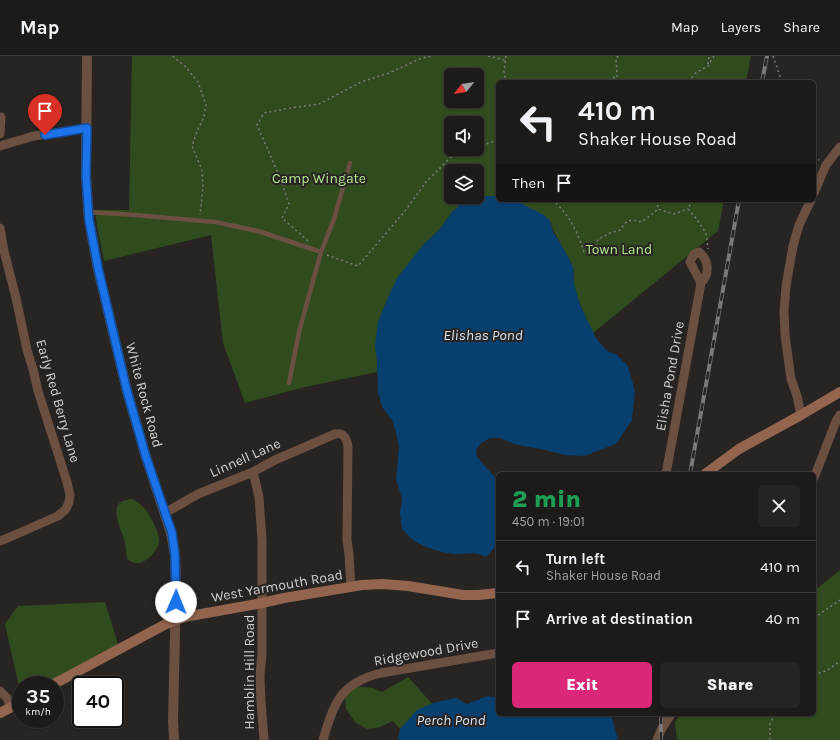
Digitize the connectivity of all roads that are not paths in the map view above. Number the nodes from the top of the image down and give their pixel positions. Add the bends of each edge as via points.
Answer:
1 (87, 56) edge
2 (1, 117) dead end
3 (87, 128) junction
4 (0, 134) edge
5 (0, 146) edge
6 (840, 147) edge
7 (350, 163) dead end
8 (816, 188) edge
9 (810, 202) edge
10 (88, 212) junction
11 (0, 233) edge
12 (321, 252) junction
13 (701, 283) junction
14 (290, 383) dead end
15 (840, 392) edge
16 (801, 415) junction
17 (840, 415) edge
18 (253, 472) junction
19 (666, 472) edge
20 (707, 472) edge
21 (816, 473) edge
22 (165, 513) junction
23 (0, 541) edge
24 (351, 587) junction
25 (496, 593) edge
26 (262, 603) junction
27 (175, 620) junction
28 (496, 653) edge
29 (64, 679) edge
30 (0, 691) edge
31 (11, 707) joint
32 (0, 713) edge
33 (670, 716) edge
34 (174, 740) edge
35 (264, 740) edge
36 (322, 740) edge
37 (657, 740) edge

1 - 3 street, White Rock Road
2 - 4 street
3 - 5 street via 34,136
3 - 10 street, White Rock Road
6 - 8 street via 826,165
7 - 12 lane via 334,219
9 - 16 street via 793,246 784,311 791,380
10 - 12 lane via 215,222 258,231
10 - 22 street, White Rock Road via 98,268 127,391
11 - 23 street, Early Red Berry Lane via 27,350 70,495 66,509 58,516
12 - 14 lane via 299,332
13 - 13 street, Elisha Pond Drive via 690,262 699,252 703,255 708,270
13 - 19 street, Elisha Pond Drive
15 - 16 main road
16 - 20 main road via 739,449
17 - 21 street
18 - 22 street, Linnell Lane via 198,494
18 - 24 street, Linnell Lane via 335,434 344,436 348,447 347,540
18 - 26 street, Hamblin Hill Road via 259,497 262,540
22 - 27 street, White Rock Road via 172,533 175,555
24 - 25 main road, West Yarmouth Road via 382,584 463,595
24 - 26 main road, West Yarmouth Road
26 - 27 main road, West Yarmouth Road
26 - 35 street, Hamblin Hill Road via 260,676
27 - 29 main road, West Yarmouth Road
27 - 34 street, White Rock Road
28 - 36 street, Ridgewood Drive via 364,678 350,685 340,696
30 - 31 street
31 - 32 main road
33 - 37 street

